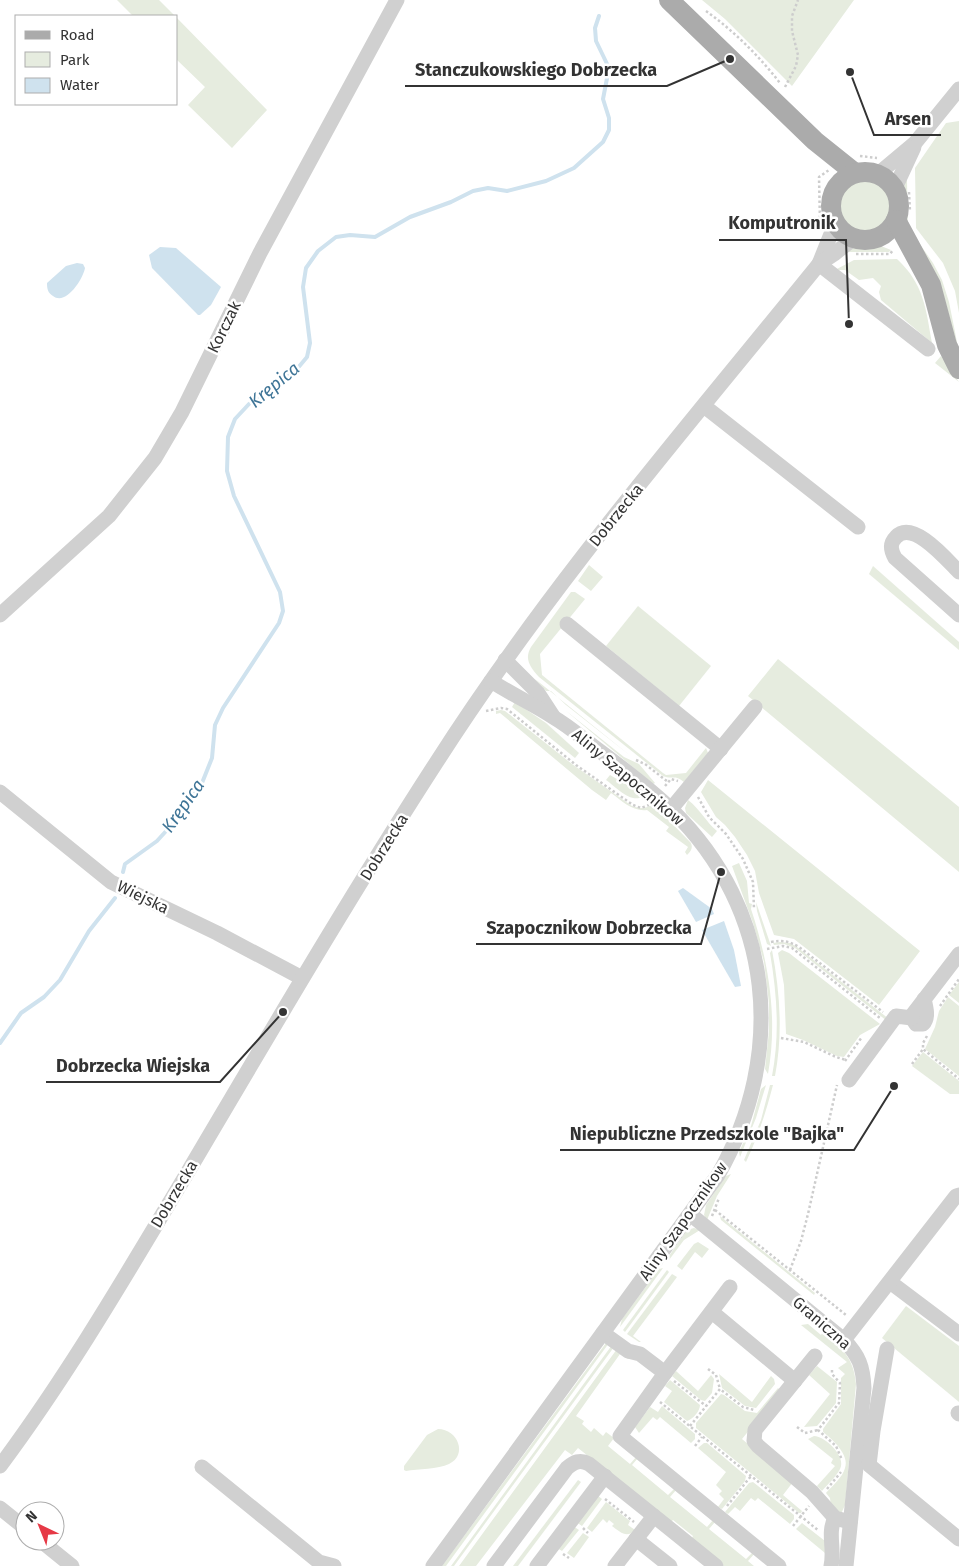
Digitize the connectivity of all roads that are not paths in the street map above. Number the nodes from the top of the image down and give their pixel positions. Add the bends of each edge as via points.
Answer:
1 (397, 0) edge
2 (669, 0) edge
3 (956, 99) edge
4 (915, 144) junction
5 (840, 173) junction
6 (878, 174) junction
7 (894, 188) junction
8 (896, 220) junction
9 (839, 238) junction
10 (888, 242) junction
11 (919, 263) junction
12 (818, 264) junction
13 (928, 348) dead end
14 (959, 369) edge
15 (704, 406) junction
16 (858, 527) dead end
17 (959, 572) edge
18 (0, 615) edge
19 (959, 615) edge
20 (567, 624) dead end
21 (505, 660) junction
22 (491, 681) junction
23 (755, 707) dead end
24 (554, 717) junction
25 (721, 749) junction
26 (0, 792) edge
27 (671, 810) junction
28 (959, 954) edge
29 (302, 978) junction
30 (843, 1081) road end
31 (959, 1195) edge
32 (690, 1214) junction
33 (890, 1282) junction
34 (730, 1288) dead end
35 (712, 1312) junction
36 (606, 1329) junction
37 (959, 1334) edge
38 (844, 1340) junction
39 (887, 1349) dead end
40 (815, 1356) dead end
41 (665, 1373) junction
42 (795, 1381) junction
43 (0, 1466) edge
44 (202, 1466) dead end
45 (605, 1476) junction
46 (0, 1508) edge
47 (654, 1516) junction
48 (835, 1518) junction
49 (15, 1520) edge
50 (850, 1522) junction
51 (636, 1539) junction
52 (959, 1539) edge
53 (53, 1551) edge
54 (72, 1566) edge
55 (334, 1566) edge
56 (433, 1566) edge
57 (494, 1566) edge
58 (537, 1566) edge
59 (615, 1566) edge
60 (670, 1566) edge
61 (716, 1566) edge
62 (779, 1566) edge
63 (831, 1566) edge
64 (846, 1566) edge

1 - 18 street, Korczak via 260,253 182,412 155,458 109,516
2 - 5 main road via 815,141
3 - 4 street
4 - 6 street
4 - 7 street
5 - 6 main road
5 - 9 main road via 830,206
6 - 7 main road
7 - 8 main road via 899,204
8 - 10 main road
8 - 11 main road
9 - 10 main road
9 - 12 street, Dobrzecka
10 - 11 main road
11 - 14 main road via 931,285 946,345
12 - 13 street
12 - 15 street, Dobrzecka
15 - 16 street
15 - 21 street, Dobrzecka via 578,561
17 - 19 street via 916,534 904,532 894,539 891,550 894,558
20 - 25 street
21 - 22 street, Dobrzecka
21 - 24 street, Aliny Szapocznikow via 538,693
22 - 24 street, Aliny Szapocznikow
22 - 29 street, Dobrzecka via 437,761
23 - 25 street
24 - 27 street, Aliny Szapocznikow
25 - 27 street
26 - 29 street, Wiejska via 111,882
27 - 32 street, Aliny Szapocznikow via 707,850 736,901 753,950 761,1004 759,1057 747,1110 736,1142
28 - 30 street via 924,999 926,1022 919,1025 912,1018 896,1016
29 - 43 street, Dobrzecka via 104,1311
31 - 33 street
32 - 36 street, Aliny Szapocznikow
32 - 38 street, Graniczna
33 - 37 street
33 - 38 street
34 - 35 street
35 - 41 street
35 - 42 street
36 - 41 street via 628,1351 640,1354
36 - 56 street, Aliny Szapocznikow
38 - 50 street, Graniczna via 862,1364 864,1388
39 - 52 street via 869,1465
40 - 42 street
41 - 62 street via 620,1436
42 - 48 street via 755,1430 754,1441 817,1496
44 - 55 street via 319,1562
45 - 47 street
45 - 57 street via 585,1462 572,1464
45 - 58 street
46 - 49 street
47 - 51 street
47 - 61 street
48 - 50 street
48 - 63 street via 831,1525
50 - 64 street, Graniczna
51 - 59 street
51 - 60 street
53 - 54 street

